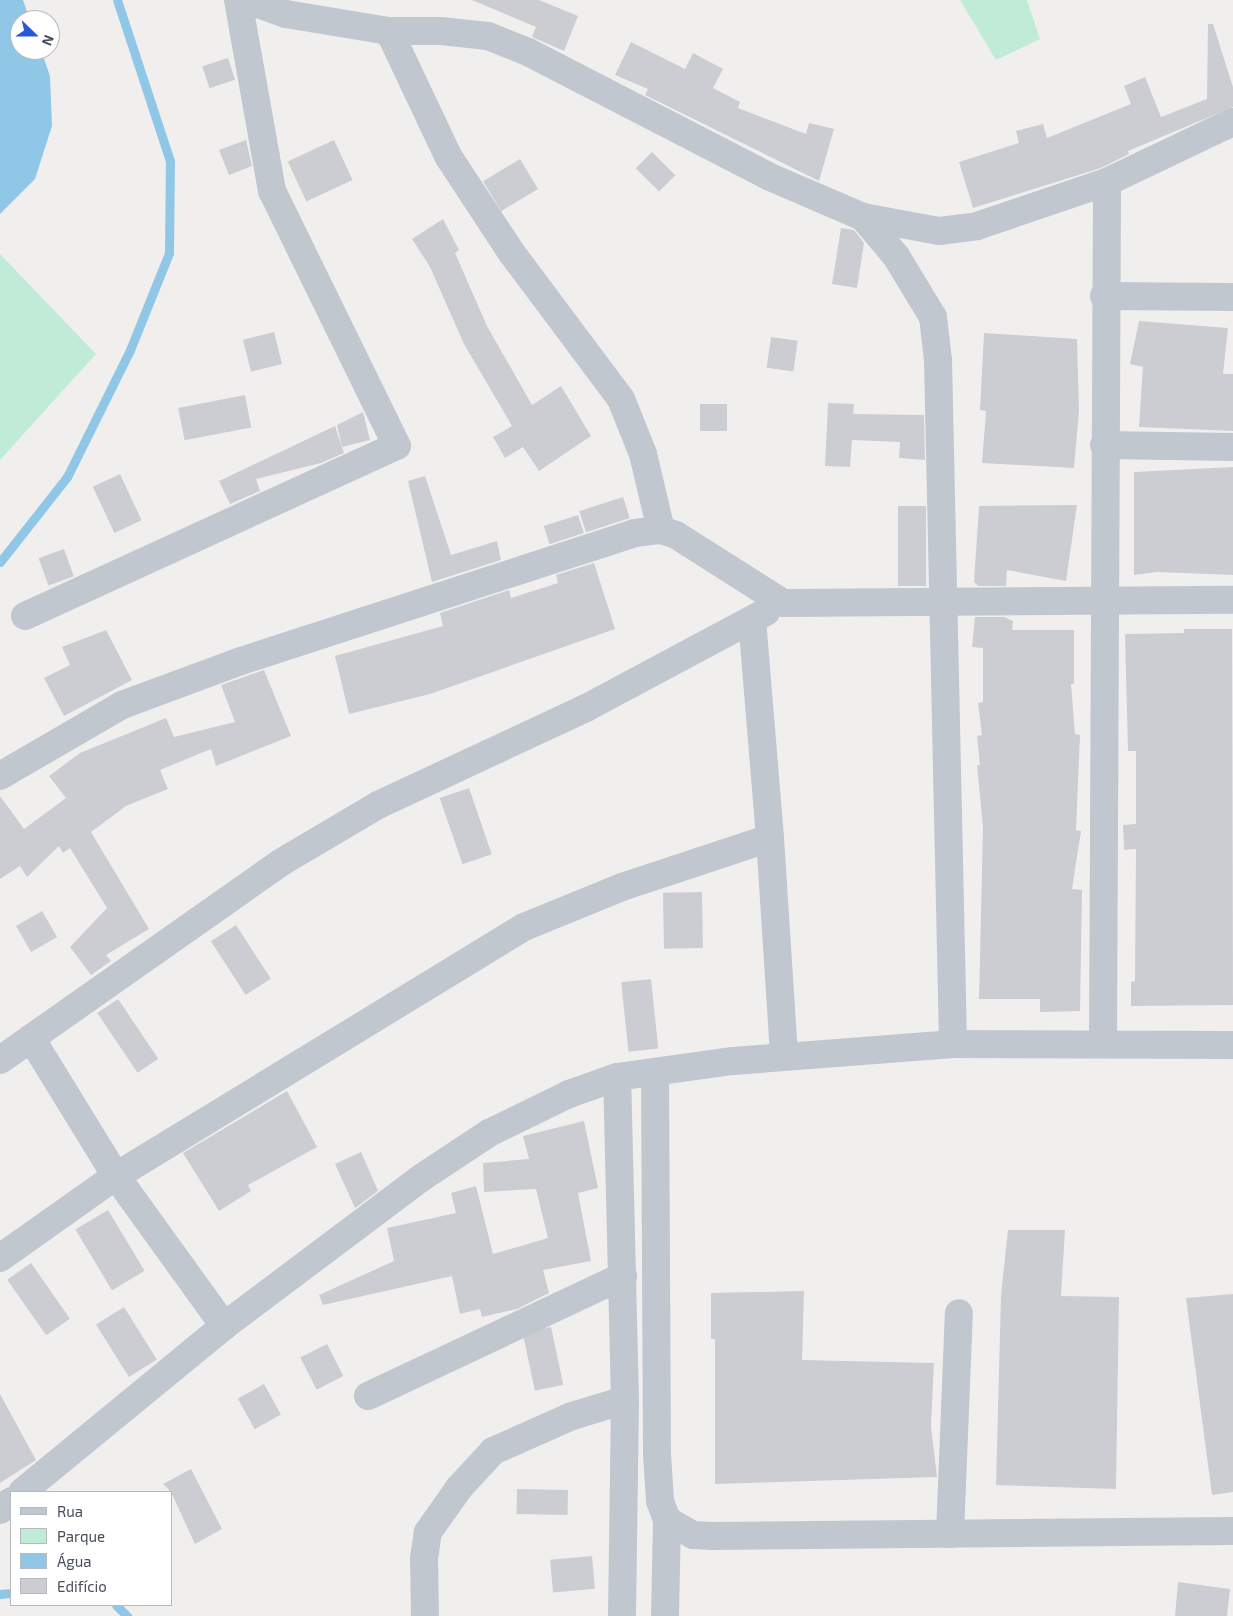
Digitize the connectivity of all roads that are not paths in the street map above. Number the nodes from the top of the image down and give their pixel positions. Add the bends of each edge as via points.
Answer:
1 (238, 0) edge
2 (246, 0) edge
3 (389, 31) junction
4 (1233, 122) edge
5 (1107, 182) junction
6 (863, 217) junction
7 (1104, 296) junction
8 (1233, 296) edge
9 (1104, 445) junction
10 (1233, 447) edge
11 (661, 530) junction
12 (1104, 599) junction
13 (1233, 600) edge
14 (941, 602) junction
15 (783, 603) junction
16 (25, 616) dead end
17 (752, 620) junction
18 (0, 776) edge
19 (770, 838) junction
20 (31, 1038) junction
21 (1103, 1043) junction
22 (953, 1044) junction
23 (1233, 1045) edge
24 (784, 1057) junction
25 (0, 1060) edge
26 (656, 1072) junction
27 (617, 1078) junction
28 (116, 1176) junction
29 (0, 1258) edge
30 (623, 1276) junction
31 (959, 1313) dead end
32 (224, 1326) junction
33 (368, 1396) dead end
34 (626, 1400) junction
35 (23, 1491) edge
36 (10, 1502) edge
37 (0, 1510) edge
38 (667, 1520) junction
39 (1233, 1531) edge
40 (950, 1534) junction
41 (425, 1616) edge
42 (622, 1616) edge
43 (665, 1616) edge

1 - 16 street via 272,191 397,446
2 - 3 street via 286,14
3 - 6 street via 441,31 488,36 520,49 770,177
3 - 11 street via 448,156 511,252 620,399 643,454
4 - 5 street
5 - 6 street via 977,226 939,231
5 - 7 street
6 - 14 street via 896,256 933,317 938,360
7 - 8 street
7 - 9 street
9 - 10 street
9 - 12 street
11 - 15 street via 676,535
11 - 18 street via 636,534 250,658 122,705
12 - 13 street
12 - 14 street
12 - 21 street
14 - 15 street
14 - 22 street
15 - 17 street
17 - 19 street
17 - 20 street via 586,708 378,805 280,863
19 - 24 street
19 - 28 street via 622,887 524,927
20 - 25 street
20 - 28 street
21 - 22 street
21 - 23 street
22 - 24 street
24 - 26 street
26 - 27 street
26 - 38 street via 657,1454 660,1501
27 - 30 street
27 - 32 street via 569,1094 489,1133 421,1178
28 - 29 street
28 - 32 street
30 - 33 street
30 - 34 street
31 - 40 street
32 - 35 street
34 - 41 street via 572,1416 493,1451 459,1488 428,1532 424,1559
34 - 42 street
36 - 37 street
38 - 40 street via 694,1535 712,1536
38 - 43 street
39 - 40 street

